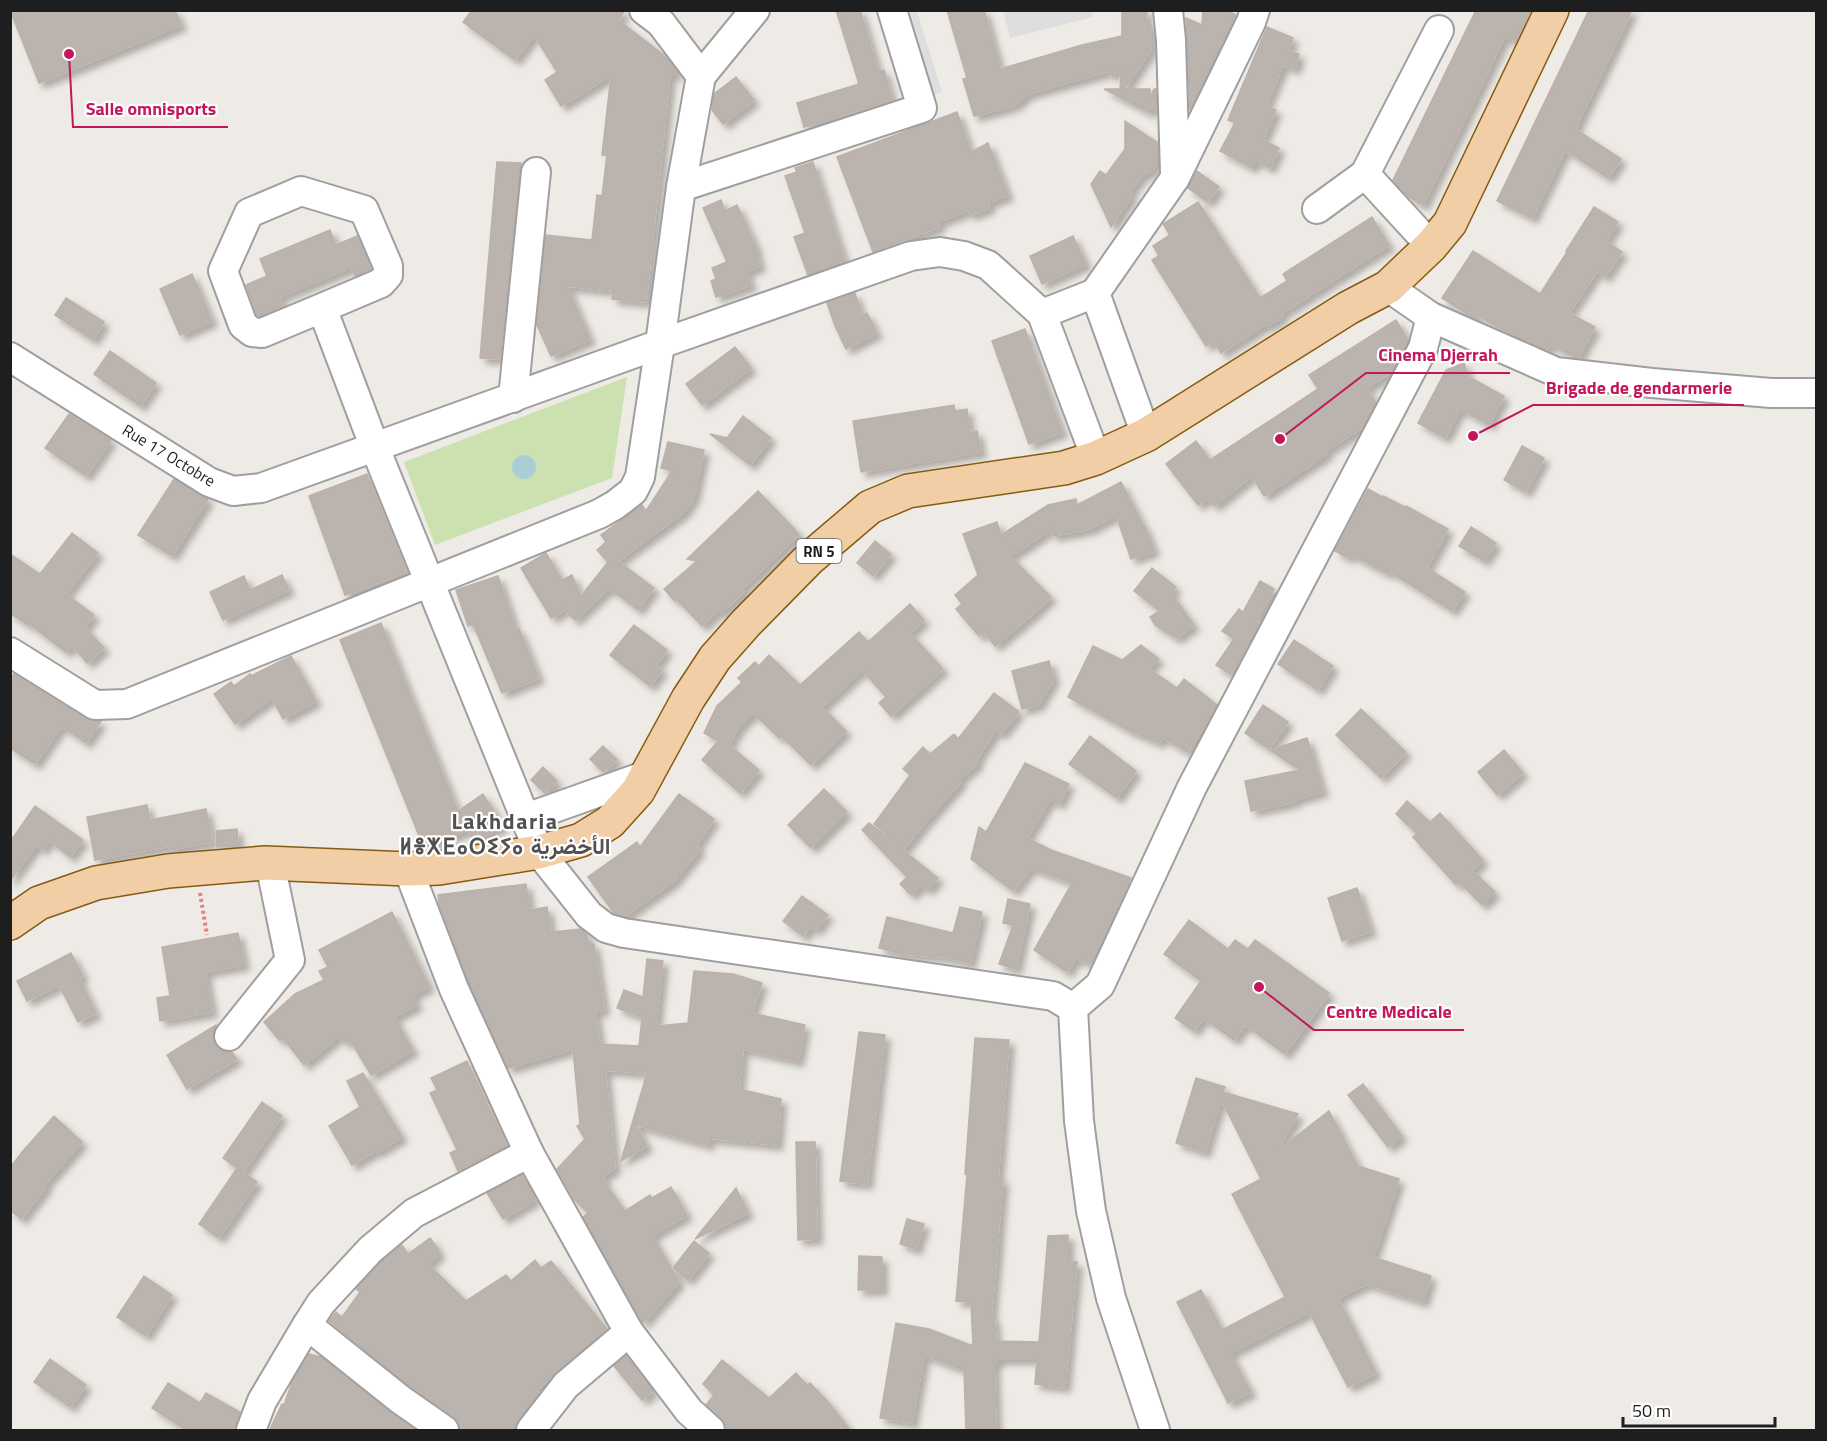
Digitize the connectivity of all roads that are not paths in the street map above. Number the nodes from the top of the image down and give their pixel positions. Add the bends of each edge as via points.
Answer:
1 (644, 10) edge
2 (755, 10) edge
3 (892, 10) edge
4 (1168, 10) edge
5 (1256, 10) edge
6 (1552, 10) edge
7 (1439, 30) dead end
8 (701, 76) junction
9 (536, 172) dead end
10 (1365, 174) junction
11 (1175, 178) junction
12 (681, 187) junction
13 (1317, 209) dead end
14 (1431, 246) junction
15 (1388, 287) junction
16 (1095, 292) junction
17 (322, 308) junction
18 (1042, 314) junction
19 (1431, 317) junction
20 (660, 344) junction
21 (10, 357) edge
22 (1816, 393) edge
23 (513, 398) junction
24 (1146, 435) junction
25 (375, 448) junction
26 (1096, 458) junction
27 (429, 582) junction
28 (10, 652) edge
29 (647, 775) junction
30 (526, 818) junction
31 (539, 852) junction
32 (270, 863) junction
33 (408, 869) junction
34 (10, 923) edge
35 (1073, 1008) junction
36 (229, 1036) dead end
37 (529, 1153) junction
38 (307, 1325) junction
39 (629, 1332) junction
40 (251, 1431) edge
41 (444, 1431) edge
42 (531, 1431) edge
43 (710, 1431) edge
44 (1155, 1431) edge

1 - 8 street via 661,23
2 - 8 street
3 - 12 street via 922,108
4 - 11 street
5 - 11 street
6 - 14 main road, RN 5 via 1450,224
7 - 10 street
8 - 12 street
9 - 23 street
10 - 13 street
10 - 14 street
11 - 16 street
12 - 20 street
14 - 15 main road, RN 5
15 - 19 street
15 - 24 main road, RN 5
16 - 18 street
16 - 24 street
17 - 17 street via 381,283 388,275 388,266 364,210 301,191 249,213 223,272 243,325 262,333
17 - 25 street
18 - 20 street, Rue 17 Octobre via 988,265 940,252 879,266
18 - 26 street
19 - 22 street via 1556,372 1759,392
19 - 35 street via 1423,348 1192,787 1100,985
20 - 23 street, Rue 17 Octobre
20 - 27 street via 640,477 633,491 599,514
21 - 25 street, Rue 17 Octobre via 209,482 233,490 261,488
23 - 25 street, Rue 17 Octobre
24 - 26 main road, RN 5
25 - 27 street
26 - 29 main road, RN 5 via 1064,468 908,491 870,507 809,559 715,658
27 - 28 street via 127,704 95,705
27 - 30 street
29 - 30 street
29 - 31 main road, RN 5 via 610,822 580,840
30 - 31 street
31 - 33 main road, RN 5
31 - 35 street via 589,915 606,928 1053,996
32 - 33 main road, RN 5
32 - 34 main road, RN 5 via 168,871 96,883 39,903
32 - 36 street via 290,960
33 - 37 street via 454,988
35 - 44 street via 1090,1211 1111,1298
37 - 38 street via 414,1213 370,1250 321,1303
37 - 39 street
38 - 40 street via 262,1401
38 - 41 street
39 - 42 street via 566,1385
39 - 43 street via 689,1411

